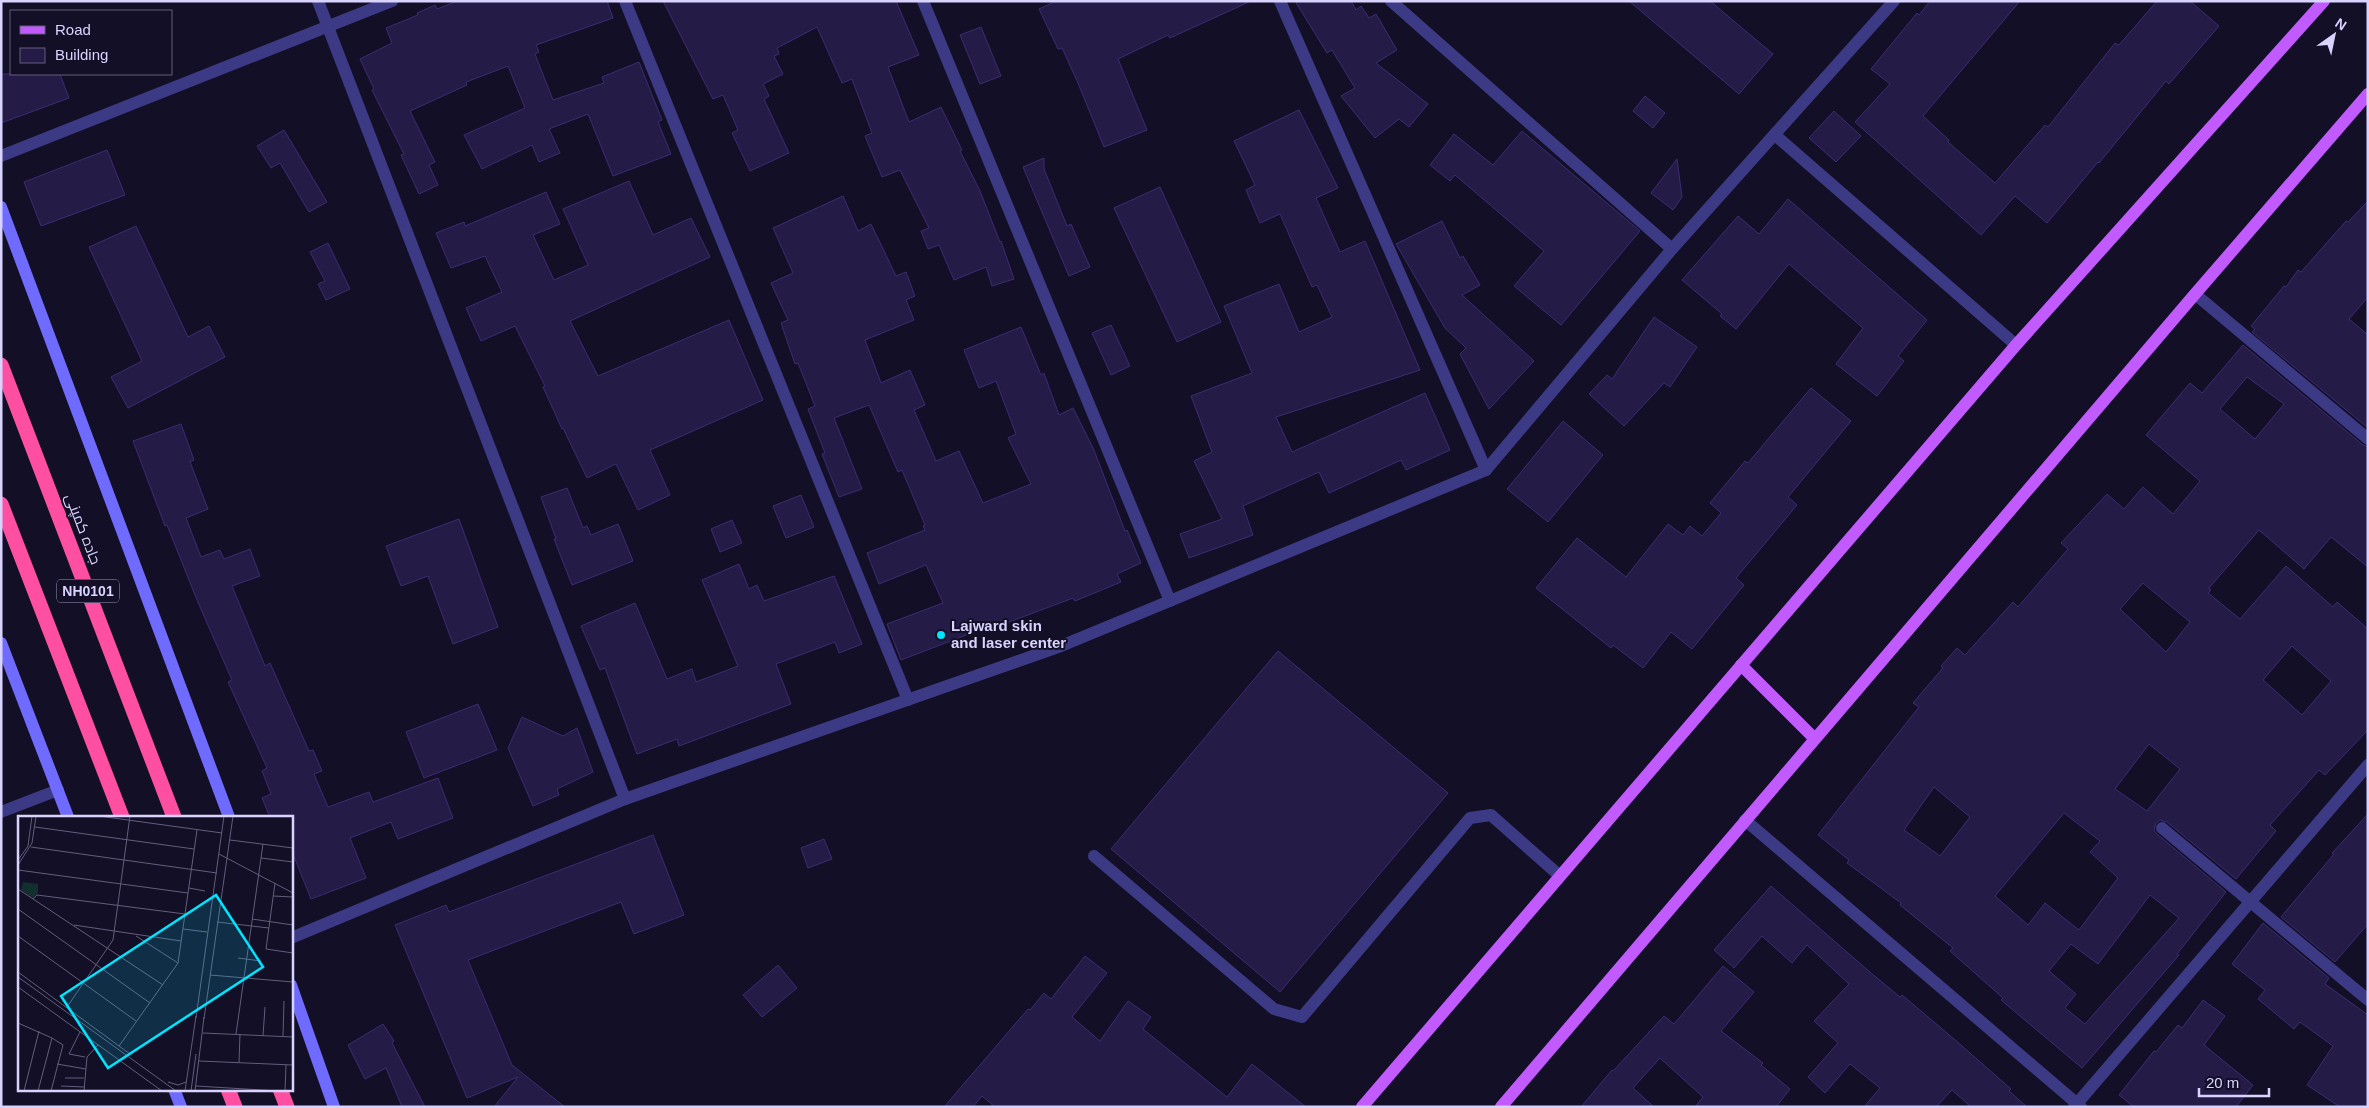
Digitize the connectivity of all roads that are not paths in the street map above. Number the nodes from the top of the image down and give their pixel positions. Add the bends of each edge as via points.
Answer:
1 (318, 1) edge
2 (392, 1) edge
3 (625, 1) edge
4 (923, 1) edge
5 (1280, 1) edge
6 (1391, 1) edge
7 (1894, 1) edge
8 (2324, 1) edge
9 (328, 26) junction
10 (2368, 94) edge
11 (1775, 135) junction
12 (1, 156) edge
13 (1, 207) edge
14 (1672, 249) junction
15 (2194, 294) junction
16 (2016, 344) junction
17 (1, 365) edge
18 (2368, 439) edge
19 (1486, 470) junction
20 (1, 504) edge
21 (1170, 601) junction
22 (1, 643) edge
23 (1741, 666) junction
24 (908, 700) junction
25 (1814, 738) junction
26 (2368, 765) edge
27 (58, 790) junction
28 (625, 799) junction
29 (1, 812) edge
30 (68, 816) edge
31 (122, 816) edge
32 (174, 816) edge
33 (229, 816) edge
34 (1745, 820) junction
35 (2162, 828) dead end
36 (1094, 856) dead end
37 (1560, 876) junction
38 (2250, 901) junction
39 (292, 938) edge
40 (292, 988) edge
41 (2368, 1000) edge
42 (174, 1090) edge
43 (228, 1090) edge
44 (280, 1090) edge
45 (2077, 1106) edge
46 (181, 1107) edge
47 (235, 1107) edge
48 (287, 1107) edge
49 (334, 1107) edge
50 (1362, 1107) edge
51 (1501, 1107) edge

1 - 9 street
2 - 9 street
3 - 24 street
4 - 21 street
5 - 19 street
6 - 14 street
7 - 11 street
8 - 16 main road
9 - 12 street
9 - 28 street
10 - 15 main road
11 - 14 street
11 - 16 street
13 - 33 street
14 - 19 street
15 - 18 street
15 - 25 main road
16 - 23 main road
17 - 32 highway, جاده کمپنی / NH0101
19 - 21 street
20 - 31 highway, NH0101
21 - 24 street via 1061,646
22 - 27 street
23 - 25 main road
23 - 37 main road
24 - 28 street
25 - 34 main road
26 - 38 street
27 - 29 street
27 - 30 street
28 - 39 street
34 - 45 street
34 - 51 main road
35 - 38 street
36 - 37 street via 1274,1009 1302,1017 1470,818 1491,815
37 - 50 main road
38 - 41 street
38 - 45 street
40 - 49 street
42 - 46 street
43 - 47 highway
44 - 48 highway

